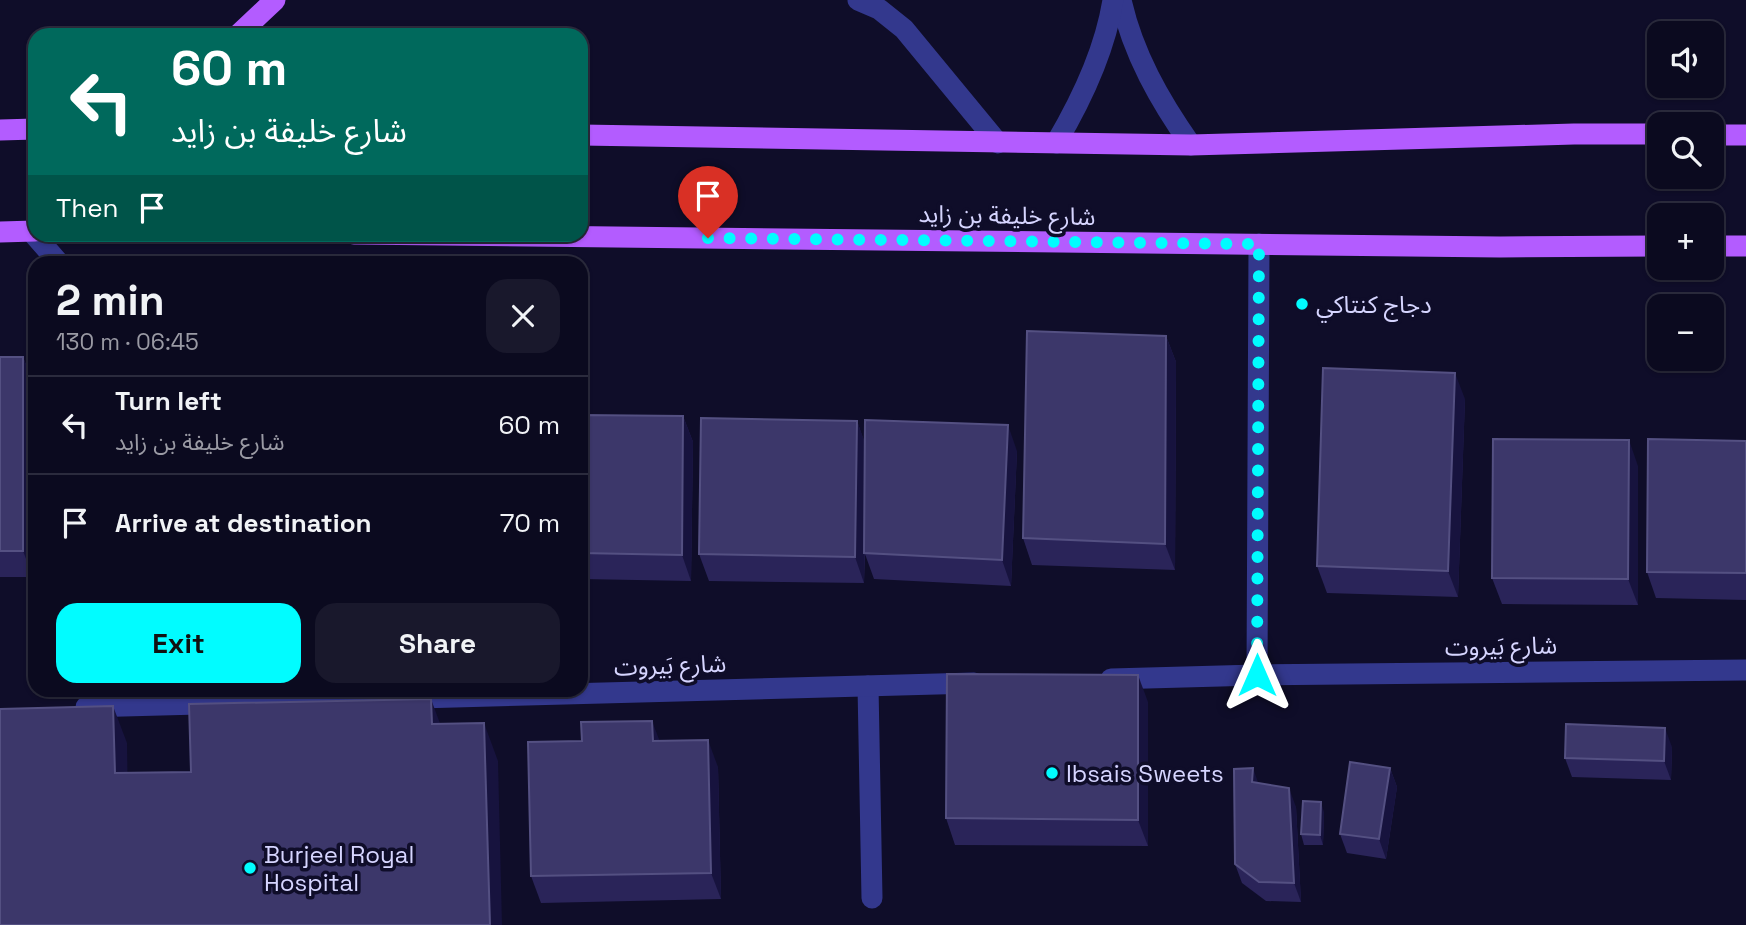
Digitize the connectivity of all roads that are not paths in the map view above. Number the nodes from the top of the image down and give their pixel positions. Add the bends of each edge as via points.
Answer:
1 (275, 0) edge
2 (858, 0) edge
3 (1113, 0) edge
4 (1121, 0) edge
5 (245, 28) edge
6 (28, 129) edge
7 (0, 130) edge
8 (1647, 134) edge
9 (588, 135) edge
10 (1724, 135) edge
11 (1746, 135) edge
12 (998, 143) junction
13 (1056, 143) junction
14 (1191, 145) junction
15 (28, 231) edge
16 (0, 232) edge
17 (588, 237) edge
18 (42, 242) edge
19 (1259, 244) junction
20 (1647, 246) edge
21 (1724, 246) edge
22 (1746, 246) edge
23 (53, 256) edge
24 (1746, 670) edge
25 (1257, 675) junction
26 (1090, 679) edge
27 (993, 682) edge
28 (868, 686) junction
29 (588, 694) edge
30 (468, 697) edge
31 (69, 708) edge
32 (872, 898) dead end

1 - 5 main road
2 - 12 street via 904,29
3 - 13 street via 1090,79
4 - 14 street via 1150,82
6 - 7 main road
8 - 14 main road
9 - 12 main road
10 - 11 main road
12 - 13 main road
13 - 14 main road
15 - 16 main road
17 - 19 main road, شارع خليفة بن زايد
18 - 23 street
19 - 20 main road, شارع خليفة بن زايد
19 - 25 street
21 - 22 main road
24 - 25 street, شارع بَيروت
25 - 26 street, شارع بَيروت
27 - 28 street, شارع بَيروت
28 - 29 street, شارع بَيروت
28 - 32 street
30 - 31 street, شارع بَيروت

